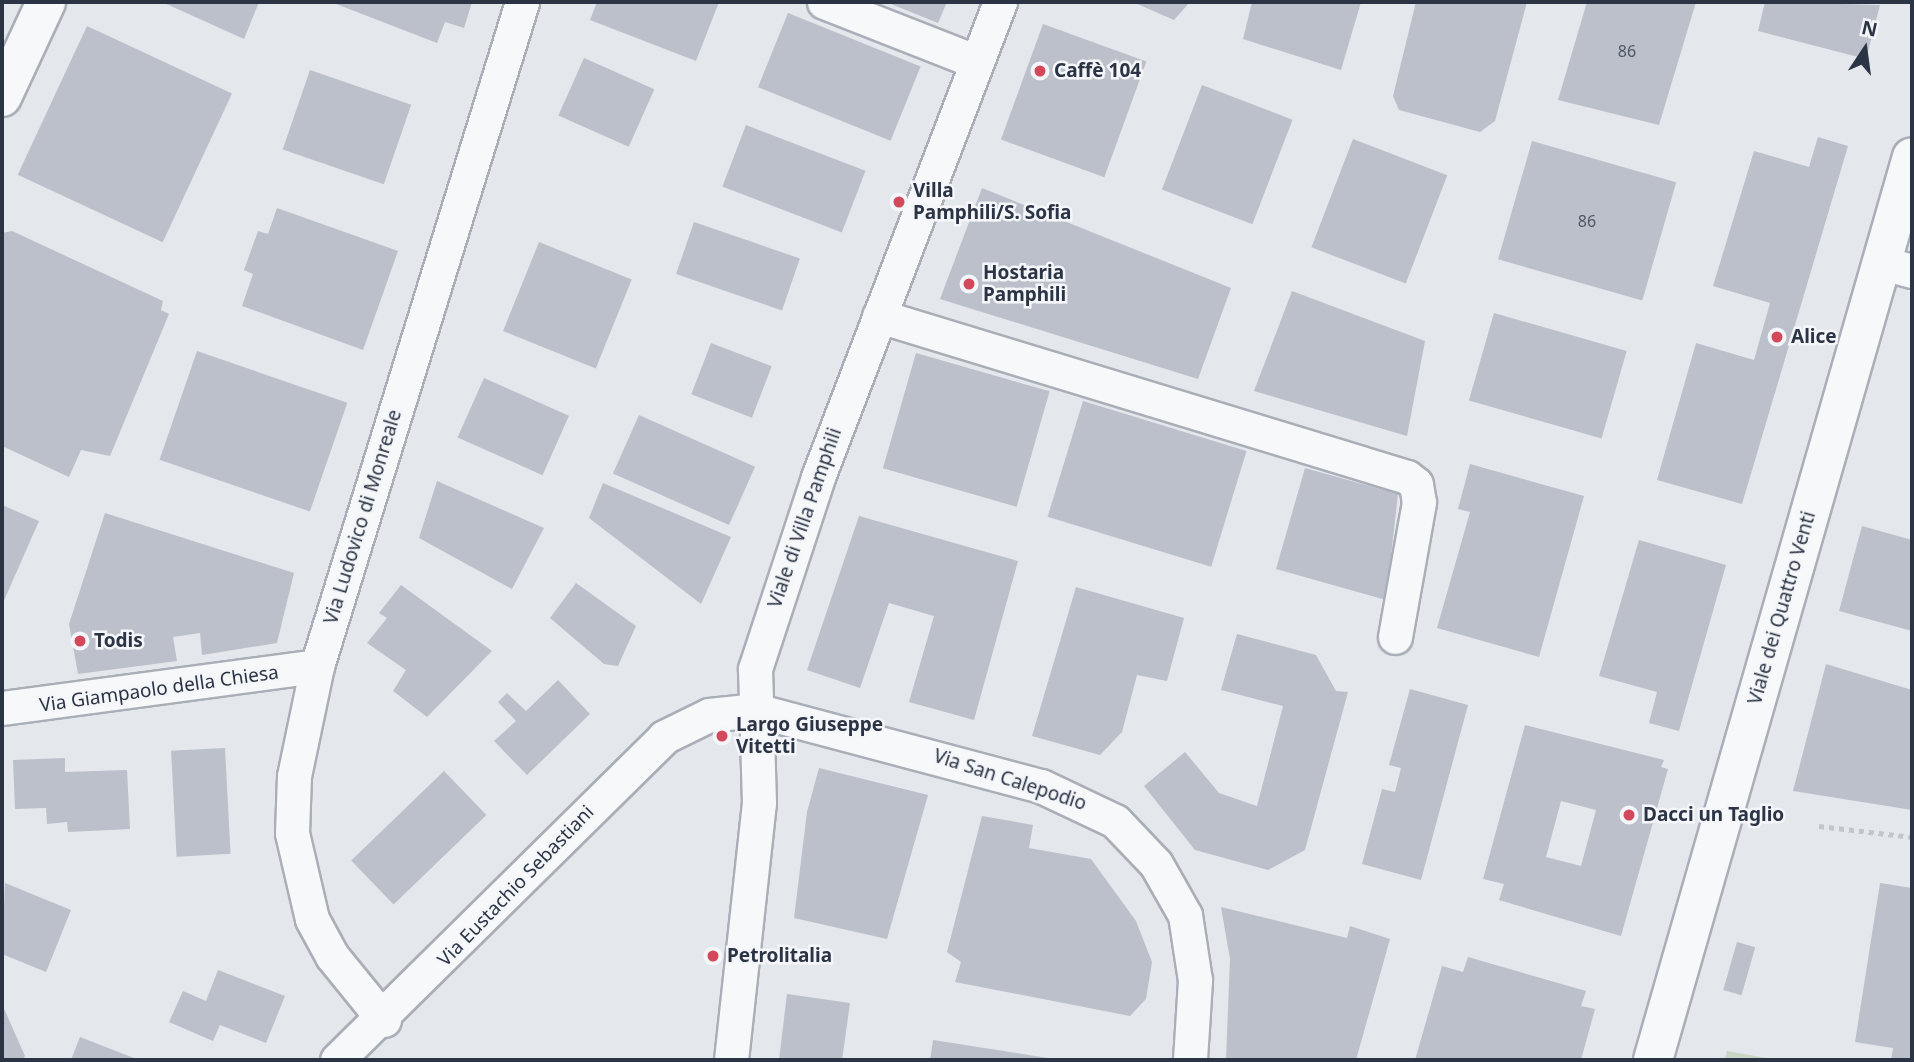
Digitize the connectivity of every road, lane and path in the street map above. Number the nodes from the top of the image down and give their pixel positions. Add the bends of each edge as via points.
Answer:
1 (46, 2) edge
2 (522, 2) edge
3 (824, 2) edge
4 (1000, 2) edge
5 (977, 62) junction
6 (2, 97) edge
7 (1912, 157) edge
8 (1897, 267) edge
9 (879, 316) junction
10 (1395, 637) dead end
11 (317, 666) junction
12 (2, 708) edge
13 (755, 710) junction
14 (1819, 826) dead end
15 (1912, 837) edge
16 (384, 1020) junction
17 (337, 1060) edge
18 (731, 1060) edge
19 (1190, 1060) edge
20 (1653, 1060) edge

1 - 6 street
2 - 11 street, Via Ludovico di Monreale
3 - 5 street
4 - 5 street, Viale di Villa Pamphili
5 - 9 street, Viale di Villa Pamphili
7 - 8 street, Viale dei Quattro Venti
8 - 20 street, Viale dei Quattro Venti
9 - 10 street via 1407,477 1416,484 1419,502
9 - 13 street, Viale di Villa Pamphili via 769,624 754,679
11 - 12 street, Via Giampaolo della Chiesa
11 - 16 street, Via Ludovico di Monreale via 293,788 298,875 321,939
13 - 16 street, Via Eustachio Sebastiani via 696,720 647,752
13 - 18 street, Viale di Villa Pamphili via 760,803
13 - 19 street, Via San Calepodio via 808,720 1041,786 1087,803 1120,826 1156,864 1185,915 1195,980
14 - 15 path
16 - 17 street, Via Eustachio Sebastiani

